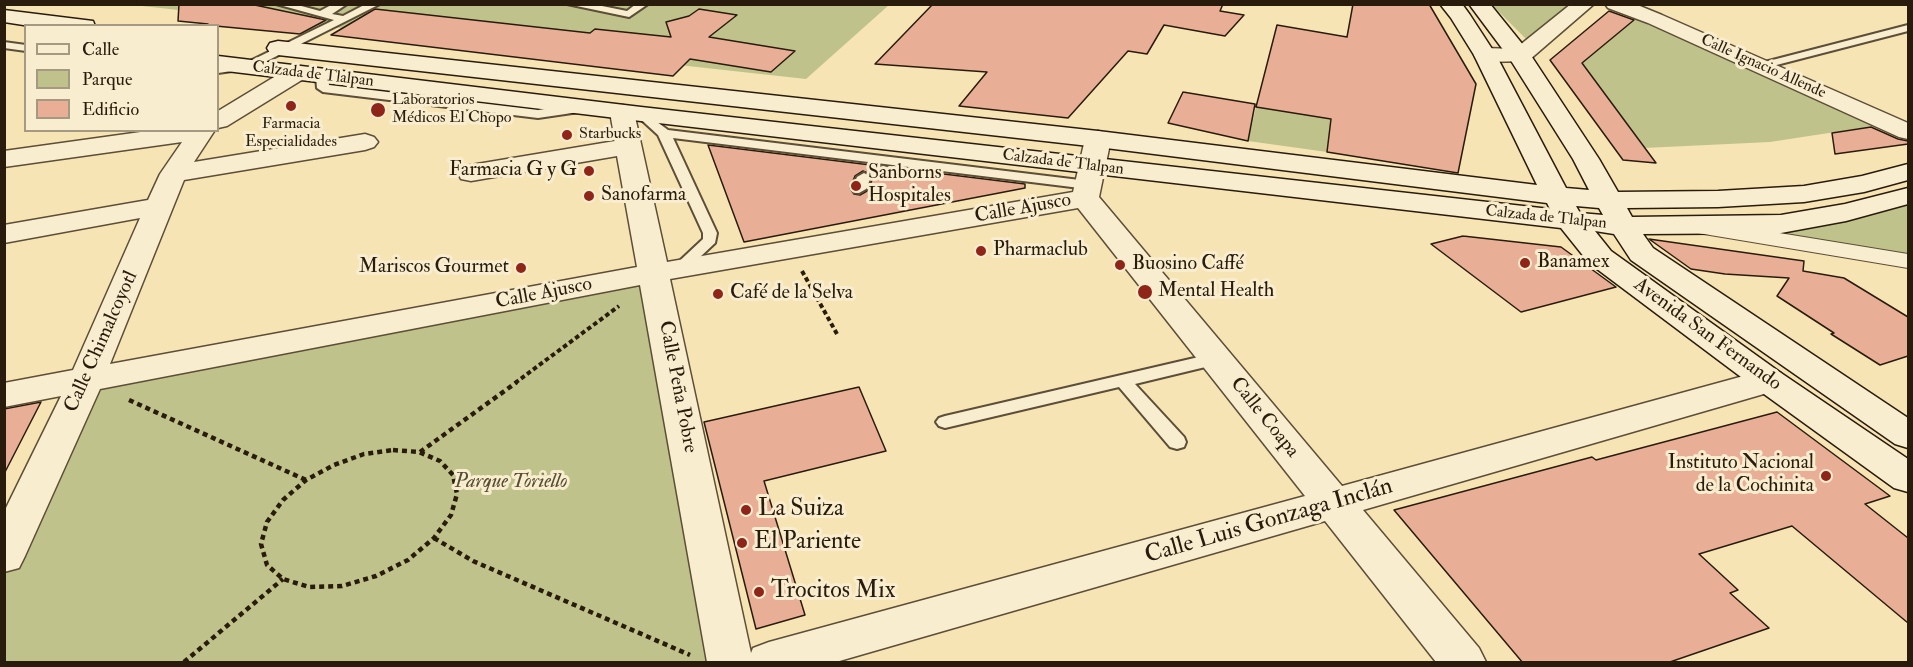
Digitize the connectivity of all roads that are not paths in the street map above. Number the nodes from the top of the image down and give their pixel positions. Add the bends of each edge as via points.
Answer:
1 (281, 4) edge
2 (342, 4) edge
3 (375, 4) edge
4 (572, 4) edge
5 (643, 4) edge
6 (1450, 4) edge
7 (1479, 4) edge
8 (1584, 4) edge
9 (1616, 4) edge
10 (321, 15) junction
11 (4, 16) edge
12 (345, 20) junction
13 (70, 24) edge
14 (1908, 28) edge
15 (4, 38) edge
16 (24, 40) edge
17 (219, 41) edge
18 (4, 45) edge
19 (24, 48) edge
20 (285, 49) junction
21 (1485, 55) junction
22 (1520, 56) junction
23 (219, 63) edge
24 (249, 66) junction
25 (1761, 66) junction
26 (219, 70) edge
27 (310, 75) junction
28 (631, 113) junction
29 (219, 122) edge
30 (181, 132) edge
31 (204, 132) edge
32 (1908, 132) edge
33 (664, 133) junction
34 (365, 142) dead end
35 (629, 146) junction
36 (4, 159) edge
37 (1091, 172) junction
38 (1908, 172) edge
39 (471, 173) dead end
40 (173, 174) junction
41 (1908, 196) edge
42 (161, 206) junction
43 (1564, 209) junction
44 (1616, 213) junction
45 (1697, 226) junction
46 (4, 234) edge
47 (1908, 261) edge
48 (667, 271) junction
49 (1216, 359) junction
50 (86, 380) junction
51 (1124, 381) junction
52 (1769, 381) junction
53 (4, 395) edge
54 (945, 422) dead end
55 (1908, 435) edge
56 (1177, 442) dead end
57 (1908, 478) edge
58 (1334, 504) junction
59 (4, 556) edge
60 (714, 660) edge
61 (769, 663) edge
62 (1463, 663) edge

1 - 10 lane
2 - 10 lane
3 - 12 lane
4 - 5 lane via 629,14
6 - 21 main road, Avenida San Fernando
7 - 22 main road, Avenida San Fernando
8 - 22 main road
9 - 25 main road, Calle Ignacio Allende
10 - 12 lane
11 - 13 main road
12 - 20 lane
14 - 25 lane
15 - 16 main road
17 - 20 main road, Calzada de Tlalpan
18 - 19 lane
20 - 24 lane
20 - 37 main road, Calzada de Tlalpan
21 - 22 main road
21 - 43 main road, Avenida San Fernando
22 - 44 main road, Avenida San Fernando
23 - 24 main road, Calzada de Tlalpan
24 - 26 lane
24 - 27 main road, Calzada de Tlalpan
25 - 32 main road, Calle Ignacio Allende
27 - 28 main road, Calzada de Tlalpan
27 - 29 main road, Calle Chimalcoyotl
28 - 33 lane
28 - 35 main road, Calle Peña Pobre
28 - 37 main road, Calzada de Tlalpan
30 - 36 main road
31 - 40 main road, Calle Chimalcoyotl
33 - 37 lane
33 - 48 lane via 710,233 710,240
34 - 40 main road
35 - 39 main road
35 - 48 main road, Calle Peña Pobre
37 - 43 main road, Calzada de Tlalpan
37 - 48 main road, Calle Ajusco via 789,250
37 - 49 main road, Calle Coapa
38 - 44 main road, Calzada de Tlalpan via 1804,194 1718,199
40 - 42 main road, Calle Chimalcoyotl
41 - 45 main road, Calzada de Tlalpan via 1781,224
42 - 46 main road
42 - 50 main road, Calle Chimalcoyotl
43 - 44 main road, Calzada de Tlalpan
43 - 52 main road, Avenida San Fernando via 1600,257
44 - 45 main road, Calzada de Tlalpan
44 - 55 main road, Avenida San Fernando via 1642,254
45 - 47 street
48 - 50 main road, Calle Ajusco
48 - 60 main road, Calle Peña Pobre
49 - 51 lane
49 - 58 main road, Calle Coapa
50 - 53 main road, Calle Ajusco
50 - 59 main road, Calle Chimalcoyotl
51 - 54 lane
51 - 56 lane
52 - 57 main road, Avenida San Fernando
52 - 58 main road, Calle Luis Gonzaga Inclán
58 - 61 main road, Calle Luis Gonzaga Inclán
58 - 62 main road, Calle Coapa

